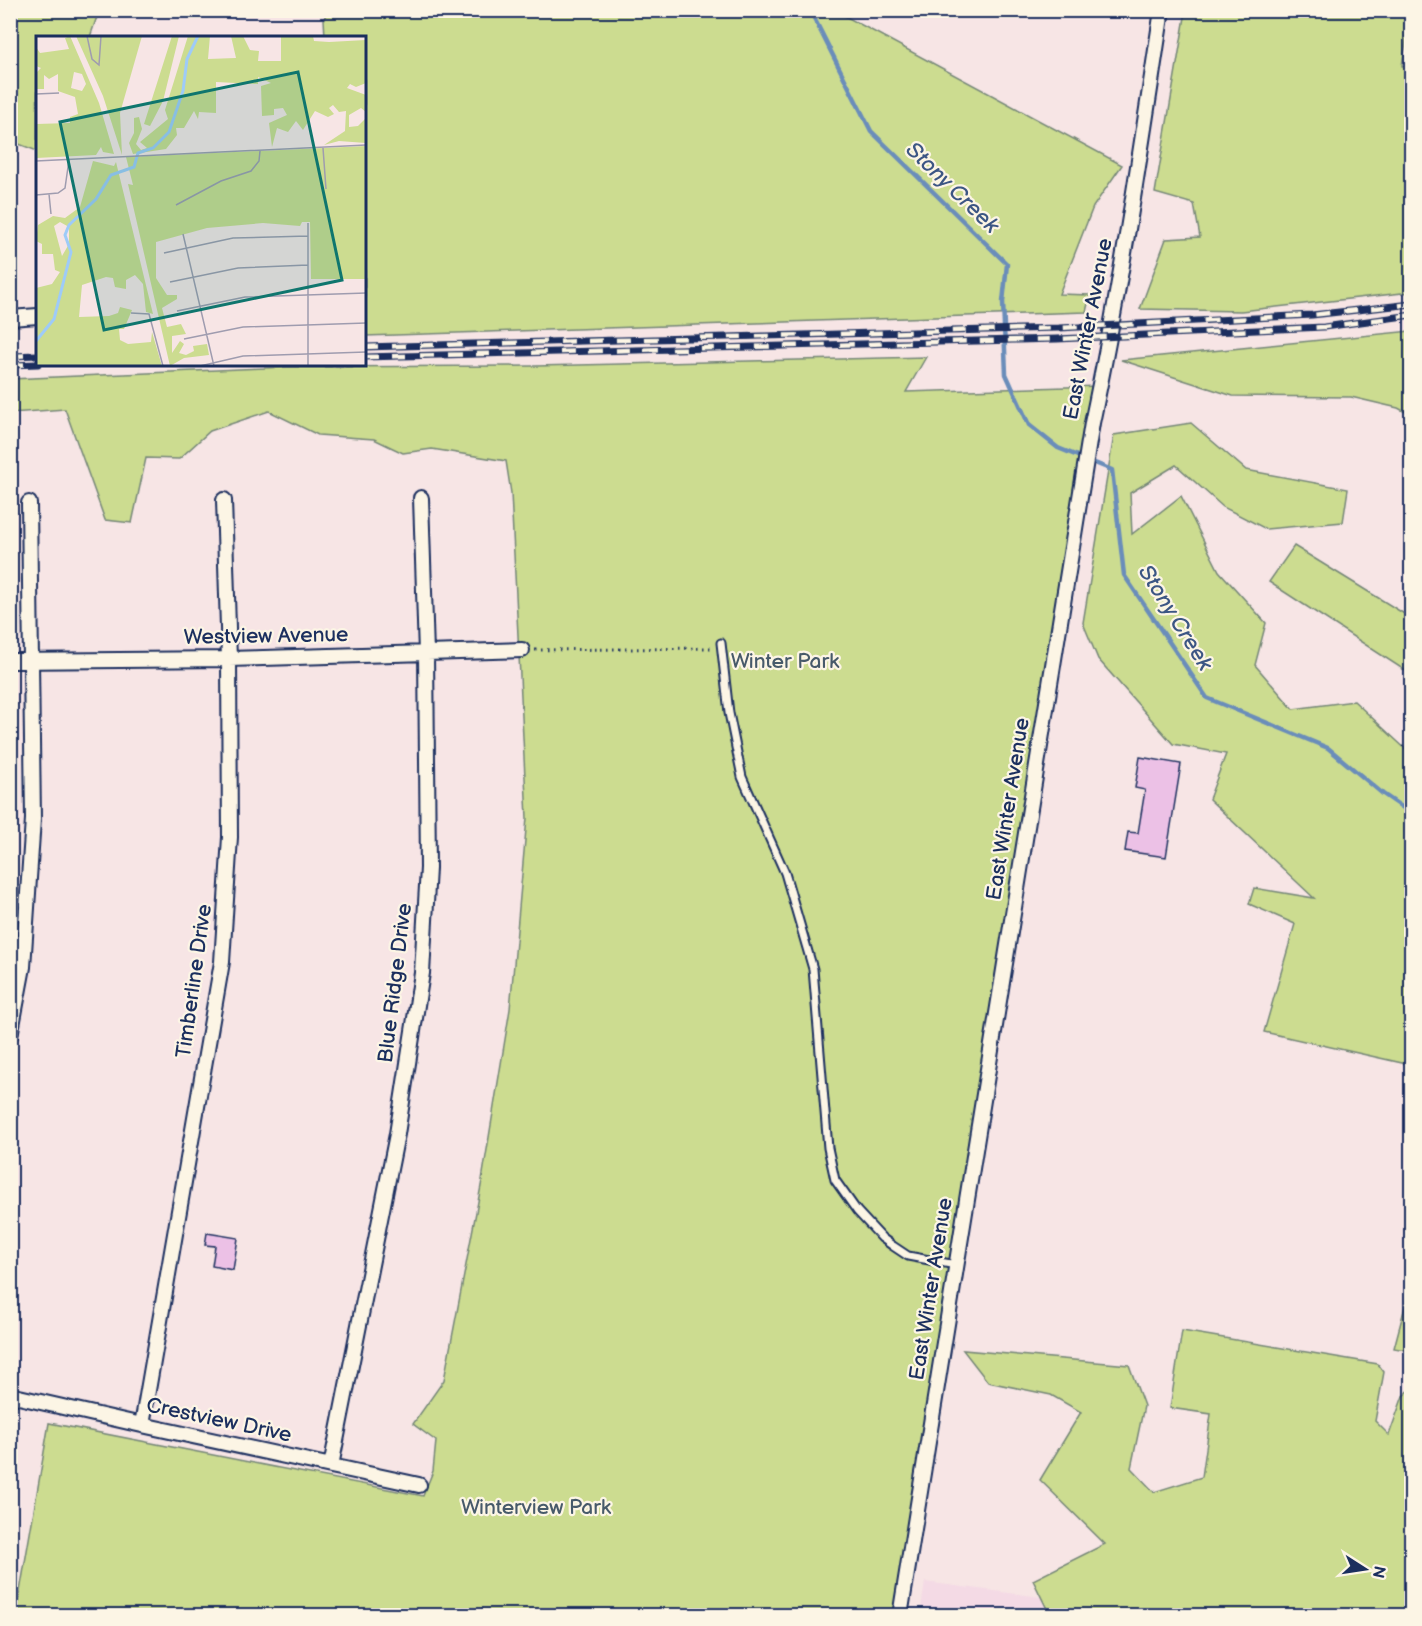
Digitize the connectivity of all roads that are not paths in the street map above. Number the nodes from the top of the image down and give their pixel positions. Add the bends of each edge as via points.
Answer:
1 (1162, 10) edge
2 (36, 316) edge
3 (10, 318) edge
4 (421, 498) dead end
5 (224, 500) dead end
6 (29, 503) dead end
7 (721, 643) road end
8 (522, 650) road end
9 (426, 653) junction
10 (229, 659) junction
11 (31, 660) junction
12 (10, 661) edge
13 (10, 1036) edge
14 (956, 1265) junction
15 (10, 1395) edge
16 (142, 1425) junction
17 (331, 1466) junction
18 (420, 1485) dead end
19 (900, 1616) edge

1 - 14 street, East Winter Avenue
2 - 3 street
4 - 9 street, Blue Ridge Drive
5 - 10 street, Timberline Drive
6 - 11 street
7 - 14 lane via 729,714 742,777 785,873 813,969 828,1148 835,1180 857,1211 893,1246 908,1256
8 - 9 street, Westview Avenue
9 - 10 street, Westview Avenue
9 - 17 street, Blue Ridge Drive via 428,868 422,973 396,1134
10 - 11 street, Westview Avenue
10 - 16 street, Timberline Drive via 230,837 222,962
11 - 12 street, Westview Avenue
11 - 13 street via 33,819 23,967
14 - 19 street, East Winter Avenue
15 - 16 street, Crestview Drive
16 - 17 street, Crestview Drive
17 - 18 street, Crestview Drive

